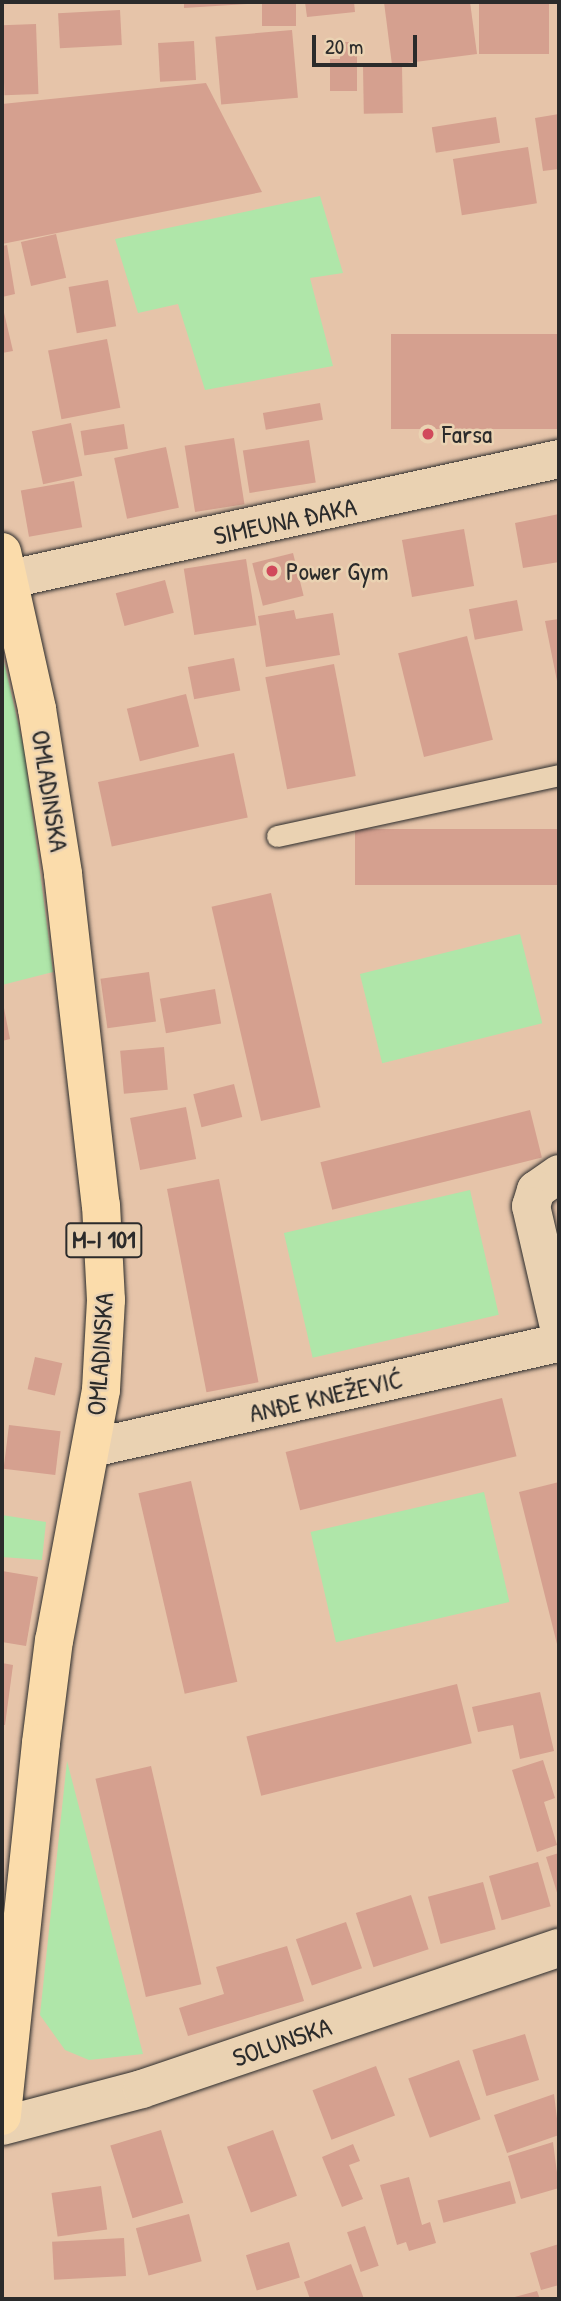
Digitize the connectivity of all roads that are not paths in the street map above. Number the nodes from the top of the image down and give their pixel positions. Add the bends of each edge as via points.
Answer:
1 (559, 459) edge
2 (6, 566) edge
3 (559, 775) edge
4 (276, 836) dead end
5 (559, 1174) edge
6 (559, 1327) edge
7 (559, 1343) edge
8 (92, 1448) junction
9 (559, 1948) edge
10 (2, 2116) edge
11 (2, 2126) edge

1 - 2 street, SIMEUNA ĐAKA
2 - 8 main road, OMLADINSKA / M-I 101 via 37,709 62,874 101,1205 105,1342
3 - 4 lane
5 - 6 street via 536,1190 531,1206
7 - 8 street, ANĐE KNEŽEVIĆ
8 - 10 main road, OMLADINSKA / M-I 101 via 51,1666
9 - 11 street, SOLUNSKA via 142,2089

